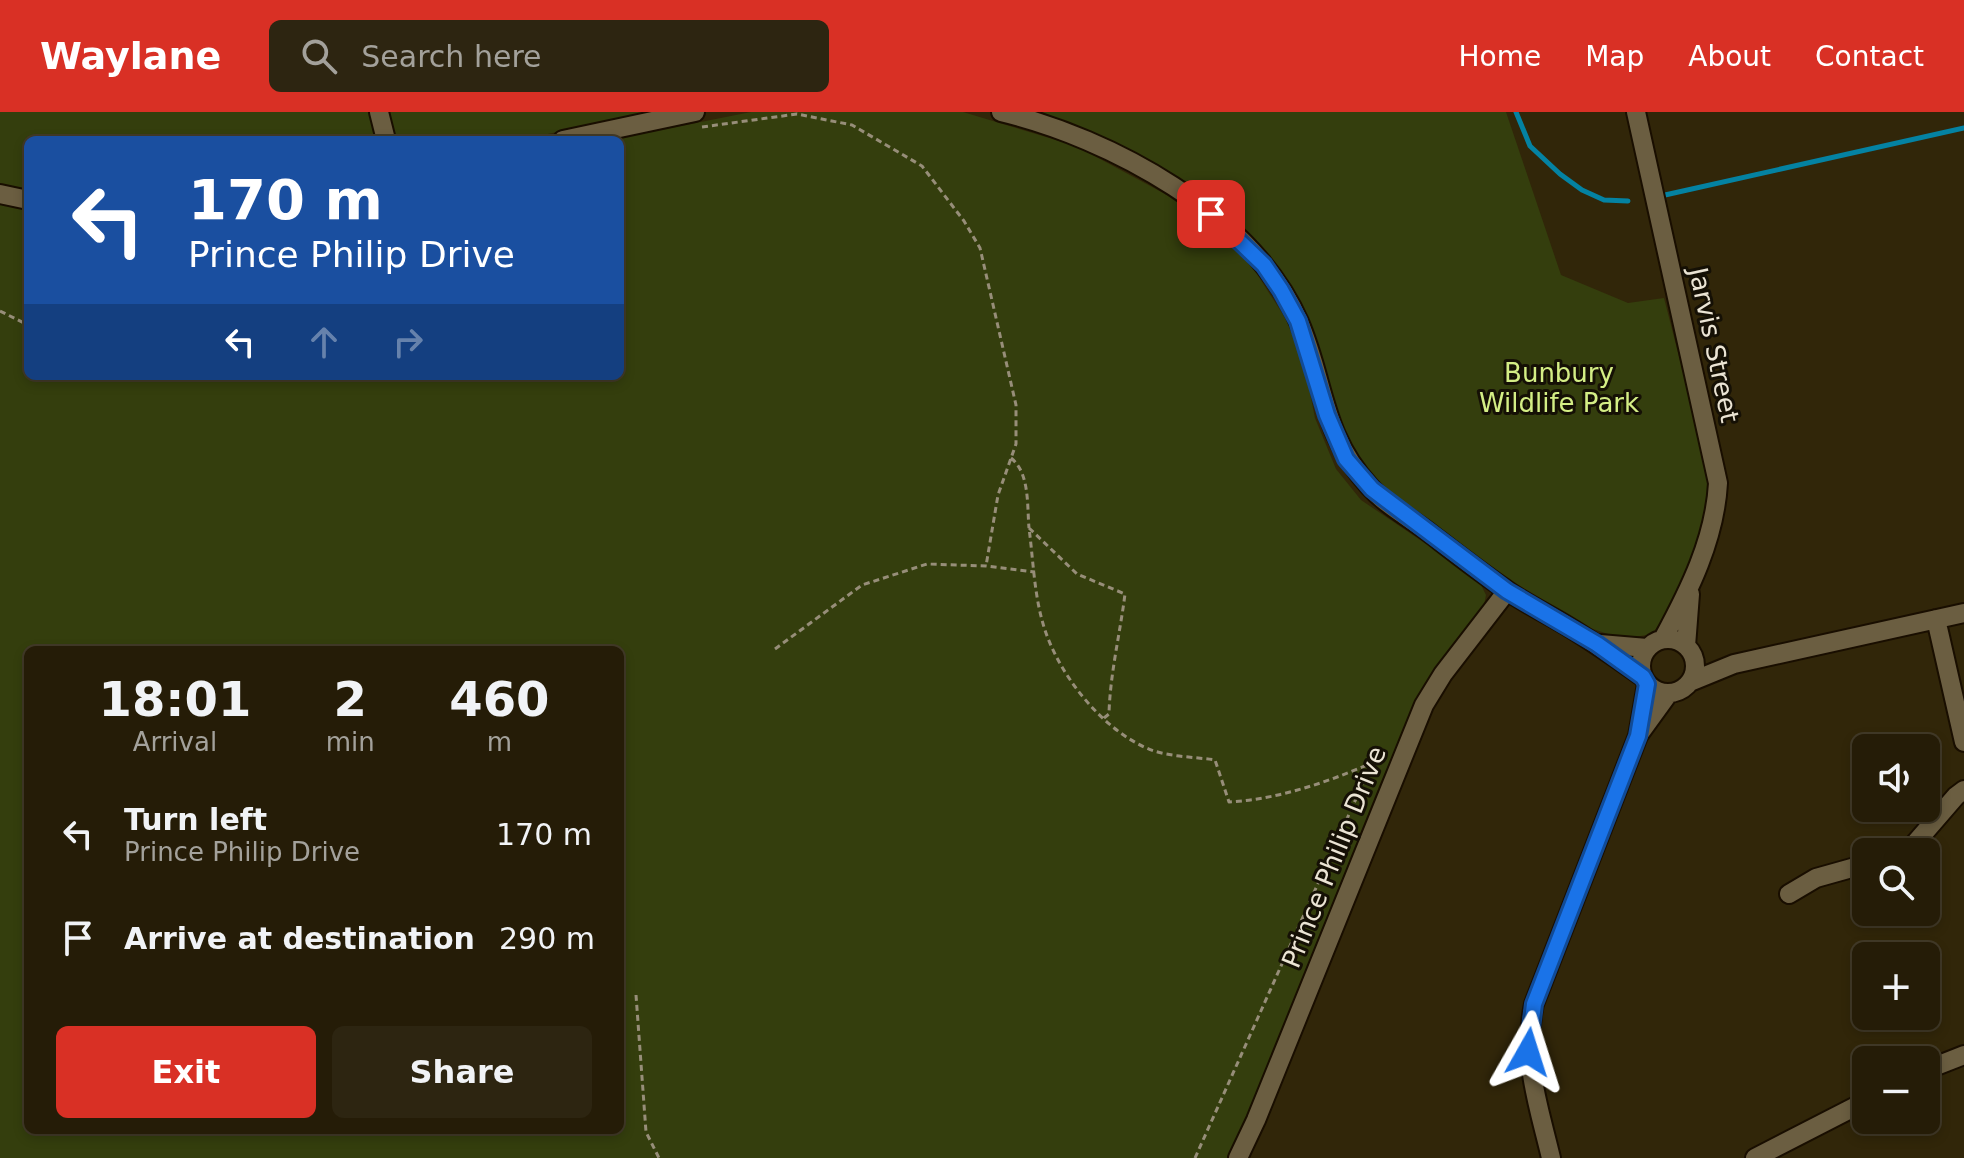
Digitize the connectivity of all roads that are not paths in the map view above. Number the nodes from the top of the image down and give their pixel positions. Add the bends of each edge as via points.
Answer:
1 (379, 112) edge
2 (1001, 112) edge
3 (1636, 112) edge
4 (696, 120) edge
5 (385, 136) edge
6 (590, 136) edge
7 (0, 194) edge
8 (24, 199) edge
9 (1690, 587) junction
10 (1507, 591) junction
11 (1964, 613) edge
12 (1936, 619) junction
13 (1597, 644) junction
14 (1655, 644) junction
15 (1690, 652) junction
16 (1734, 664) junction
17 (1645, 680) junction
18 (1690, 682) junction
19 (1669, 693) junction
20 (1638, 736) junction
21 (1964, 742) edge
22 (1964, 790) edge
23 (1920, 838) edge
24 (1852, 868) edge
25 (1789, 894) dead end
26 (1964, 1055) edge
27 (1940, 1064) edge
28 (1852, 1108) edge
29 (1238, 1158) edge
30 (1551, 1158) edge
31 (1755, 1158) edge

1 - 5 street
2 - 10 street via 1080,136 1133,164 1175,188 1241,240 1264,265 1298,321 1346,459 1372,489
3 - 9 street, Jarvis Street via 1718,483 1714,519
4 - 6 street
7 - 8 street
9 - 14 street, Jarvis Street
9 - 15 street, Jarvis Street
10 - 13 street
10 - 29 street, Prince Philip Drive via 1424,705
11 - 12 street
12 - 16 street
12 - 21 street
13 - 14 street
13 - 17 street
14 - 15 street via 1671,639
14 - 17 street via 1641,662
15 - 16 street
15 - 18 street via 1695,666
16 - 18 street
17 - 19 street via 1653,689
17 - 20 street
18 - 19 street
19 - 20 street
20 - 30 street via 1534,1004 1528,1052
22 - 23 street
24 - 25 street via 1816,878
26 - 27 street
28 - 31 street

